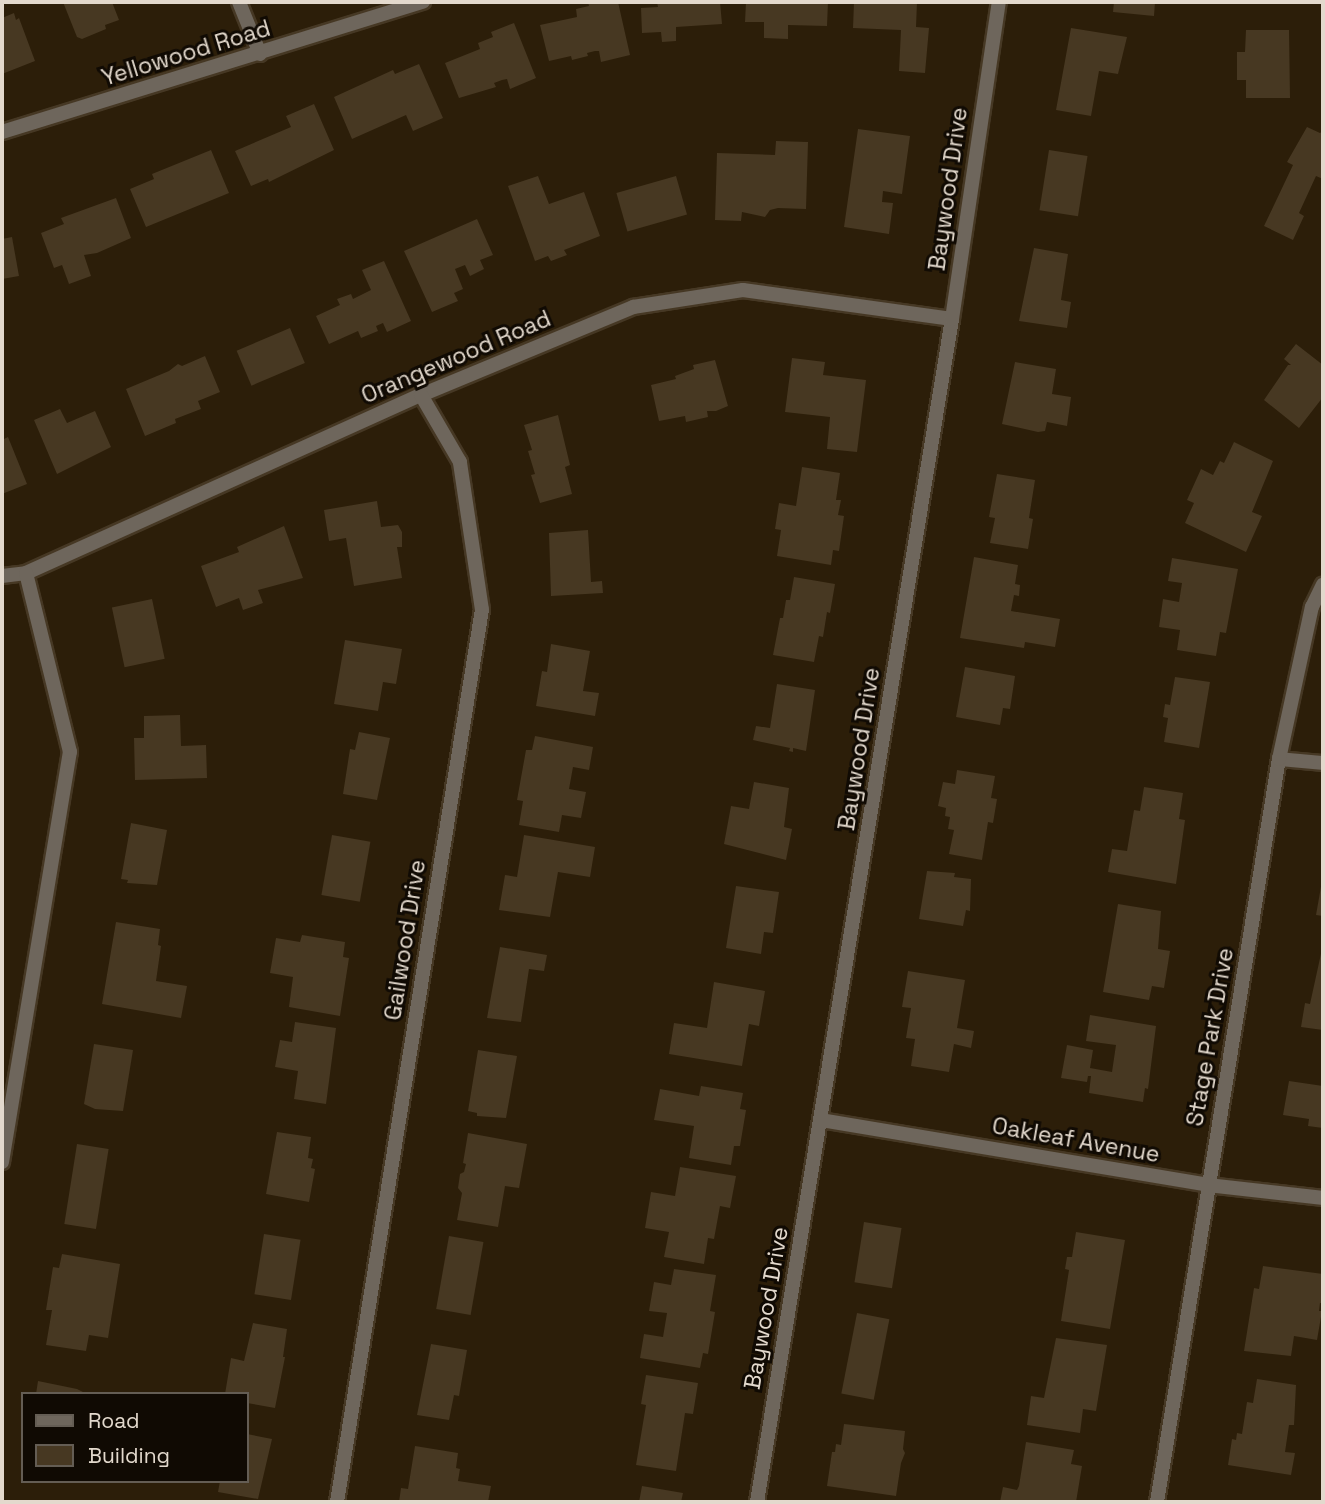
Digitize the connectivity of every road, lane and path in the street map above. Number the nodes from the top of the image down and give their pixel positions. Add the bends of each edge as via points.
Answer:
1 (239, 2) edge
2 (423, 2) edge
3 (999, 2) edge
4 (260, 54) junction
5 (2, 132) edge
6 (952, 319) junction
7 (421, 395) junction
8 (26, 573) junction
9 (2, 576) edge
10 (1323, 584) edge
11 (1279, 759) junction
12 (1323, 763) edge
13 (821, 1120) junction
14 (2, 1162) edge
15 (1208, 1185) junction
16 (1323, 1198) edge
17 (337, 1502) edge
18 (757, 1502) edge
19 (1157, 1502) edge

1 - 4 street
2 - 4 street, Yellowood Road
3 - 6 street, Baywood Drive
4 - 5 street, Yellowood Road
6 - 7 street, Orangewood Road via 743,290 633,307
6 - 13 street, Baywood Drive
7 - 8 street, Orangewood Road
7 - 17 street, Gailwood Drive via 460,462 482,610
8 - 9 street, Orangewood Road
8 - 14 street via 70,752
10 - 11 street, Stage Park Drive via 1312,607
11 - 12 street
11 - 15 street, Stage Park Drive
13 - 15 street, Oakleaf Avenue
13 - 18 street, Baywood Drive
15 - 16 street, Oakleaf Avenue
15 - 19 street, Stage Park Drive

